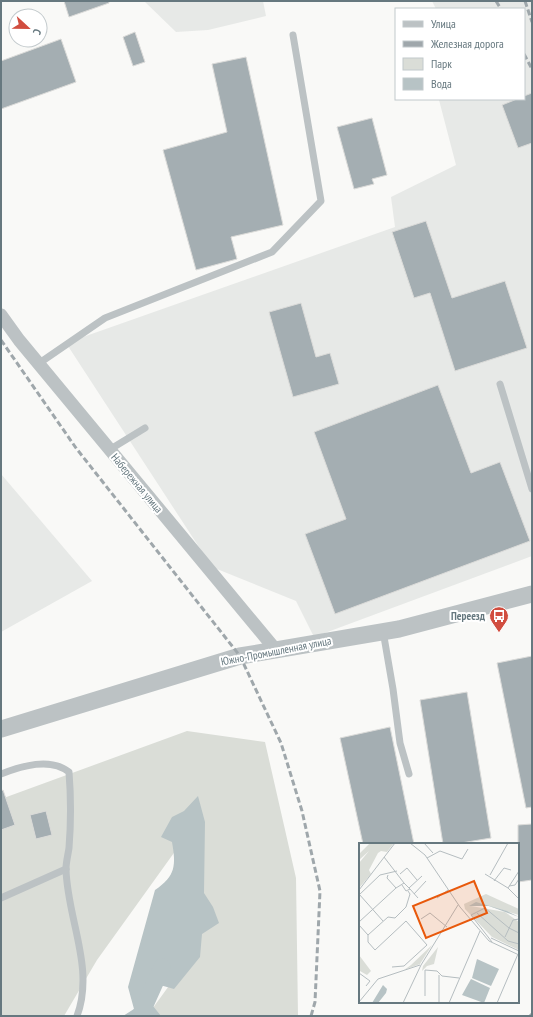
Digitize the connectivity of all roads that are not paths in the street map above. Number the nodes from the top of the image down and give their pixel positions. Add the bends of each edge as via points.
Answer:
1 (293, 35) dead end
2 (1, 315) edge
3 (38, 364) junction
4 (500, 384) dead end
5 (145, 428) dead end
6 (109, 450) junction
7 (532, 489) edge
8 (532, 594) edge
9 (383, 631) junction
10 (274, 649) junction
11 (1, 728) edge
12 (1, 774) edge
13 (409, 774) dead end
14 (66, 869) junction
15 (1, 898) edge
16 (77, 1016) edge

1 - 3 lane via 321,201 272,252 105,318
2 - 3 street, Набережная улица
3 - 6 street, Набережная улица
4 - 7 lane
5 - 6 lane
6 - 10 street, Набережная улица
8 - 9 street, Южно-Промышленная улица
9 - 10 street, Южно-Промышленная улица
9 - 13 lane via 400,743
10 - 11 street, Южно-Промышленная улица via 240,656
12 - 14 lane via 34,764 61,766 69,772 70,812
14 - 15 lane
14 - 16 lane via 83,966 83,990

